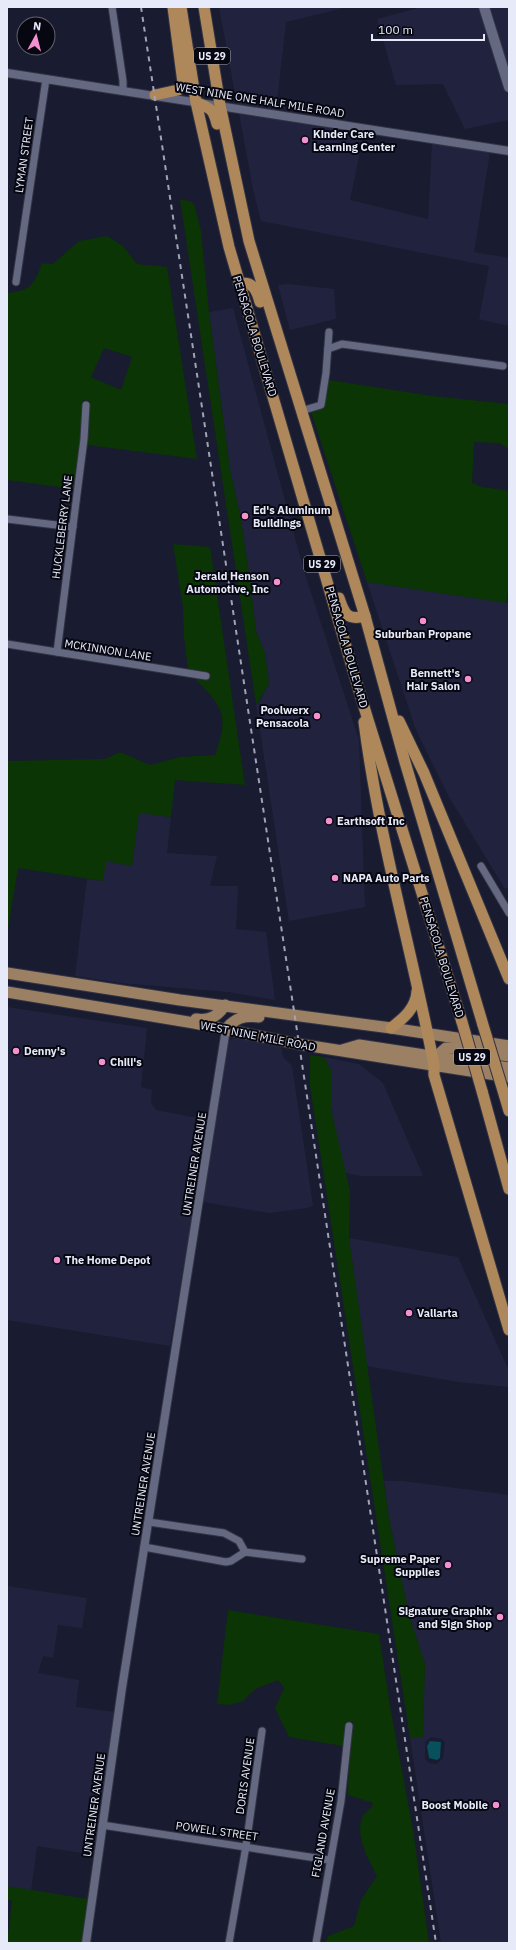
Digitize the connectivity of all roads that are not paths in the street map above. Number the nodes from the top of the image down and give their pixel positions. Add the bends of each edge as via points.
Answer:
1 (112, 7) edge
2 (173, 7) edge
3 (181, 7) edge
4 (188, 7) edge
5 (204, 7) edge
6 (484, 7) edge
7 (7, 73) edge
8 (46, 79) junction
9 (509, 86) edge
10 (123, 91) junction
11 (155, 96) junction
12 (196, 102) junction
13 (220, 105) junction
14 (509, 151) edge
15 (249, 241) junction
16 (16, 282) dead end
17 (239, 284) junction
18 (329, 332) dead end
19 (328, 349) junction
20 (503, 366) dead end
21 (288, 368) junction
22 (86, 405) dead end
23 (301, 411) junction
24 (7, 519) edge
25 (73, 527) junction
26 (315, 539) junction
27 (365, 616) junction
28 (7, 644) edge
29 (57, 652) junction
30 (206, 676) dead end
31 (360, 694) junction
32 (388, 698) junction
33 (481, 866) dead end
34 (509, 913) edge
35 (7, 974) edge
36 (509, 980) edge
37 (417, 985) junction
38 (7, 992) edge
39 (225, 1005) junction
40 (130, 1012) junction
41 (287, 1015) junction
42 (391, 1028) junction
43 (226, 1029) junction
44 (428, 1034) junction
45 (509, 1046) edge
46 (509, 1056) edge
47 (434, 1060) junction
48 (509, 1068) edge
49 (509, 1077) edge
50 (509, 1111) edge
51 (509, 1189) edge
52 (509, 1330) edge
53 (149, 1522) junction
54 (144, 1547) junction
55 (245, 1552) junction
56 (302, 1559) dead end
57 (349, 1726) dead end
58 (262, 1731) dead end
59 (102, 1826) junction
60 (246, 1846) junction
61 (329, 1860) junction
62 (86, 1943) edge
63 (229, 1943) edge
64 (316, 1943) edge

1 - 10 street
2 - 11 highway via 183,83 178,90
3 - 12 highway, PENSACOLA BOULEVARD / US 29
4 - 13 highway via 202,94
5 - 13 highway, PENSACOLA BOULEVARD / US 29
6 - 9 main road
7 - 8 street, WEST NINE ONE HALF MILE ROAD
8 - 10 street, WEST NINE ONE HALF MILE ROAD
8 - 16 street, LYMAN STREET
10 - 11 street, WEST NINE ONE HALF MILE ROAD
11 - 12 street, WEST NINE ONE HALF MILE ROAD
12 - 13 street, WEST NINE ONE HALF MILE ROAD
12 - 15 highway via 214,112 236,216
12 - 17 highway, PENSACOLA BOULEVARD / US 29 via 213,183
13 - 14 street, WEST NINE ONE HALF MILE ROAD
13 - 15 highway, PENSACOLA BOULEVARD / US 29
15 - 21 highway, PENSACOLA BOULEVARD / US 29
17 - 21 highway via 249,283 256,290 274,350
17 - 26 highway, PENSACOLA BOULEVARD / US 29
18 - 19 street
19 - 20 street via 342,344
19 - 23 street via 321,405
21 - 23 highway, PENSACOLA BOULEVARD / US 29
22 - 25 street, HUCKLEBERRY LANE
23 - 27 highway, PENSACOLA BOULEVARD / US 29
24 - 25 street
25 - 29 street, HUCKLEBERRY LANE
26 - 27 highway via 329,561 345,613 356,619
26 - 31 highway, PENSACOLA BOULEVARD / US 29
27 - 32 highway, PENSACOLA BOULEVARD / US 29
28 - 29 street, MCKINNON LANE
29 - 30 street, MCKINNON LANE
31 - 37 highway via 368,751 394,887
31 - 51 highway, PENSACOLA BOULEVARD / US 29, bridge via 462,1022
32 - 36 highway via 424,773
32 - 50 highway, PENSACOLA BOULEVARD / US 29, bridge
33 - 34 street
35 - 39 main road, WEST NINE MILE ROAD
37 - 42 highway via 417,1000 404,1018
37 - 44 highway
38 - 40 main road, WEST NINE MILE ROAD
39 - 40 main road via 219,1014 208,1019 141,1008
39 - 41 main road, WEST NINE MILE ROAD
40 - 43 main road, WEST NINE MILE ROAD
41 - 42 main road, WEST NINE MILE ROAD
41 - 43 main road via 276,1019 249,1016 239,1018
42 - 44 main road, WEST NINE MILE ROAD
43 - 47 main road, WEST NINE MILE ROAD via 260,1038 339,1051 359,1045
43 - 53 street, UNTREINER AVENUE
44 - 45 main road, WEST NINE MILE ROAD
44 - 47 highway
46 - 47 main road via 446,1048
47 - 48 main road
47 - 49 main road
47 - 52 highway via 434,1075
53 - 54 street, UNTREINER AVENUE
53 - 55 street via 224,1533 239,1542
54 - 55 street via 226,1562
54 - 59 street, UNTREINER AVENUE
55 - 56 street
57 - 61 street, FIGLAND AVENUE via 340,1801
58 - 60 street, DORIS AVENUE
59 - 60 street, POWELL STREET
59 - 62 street, UNTREINER AVENUE
60 - 61 street, POWELL STREET
60 - 63 street, DORIS AVENUE
61 - 64 street, FIGLAND AVENUE

